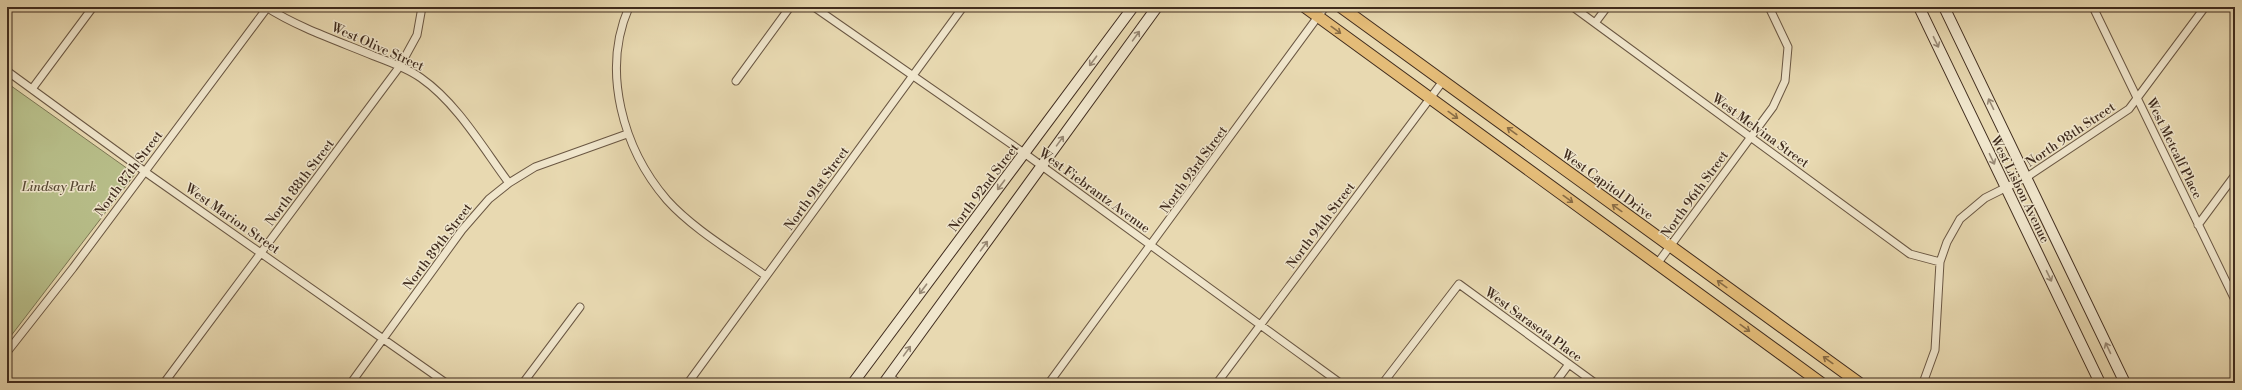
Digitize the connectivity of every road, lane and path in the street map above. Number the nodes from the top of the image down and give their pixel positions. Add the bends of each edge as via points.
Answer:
1 (93, 7) edge
2 (422, 7) edge
3 (629, 7) edge
4 (790, 7) edge
5 (814, 7) edge
6 (963, 7) edge
7 (1133, 7) edge
8 (1157, 7) edge
9 (1305, 7) edge
10 (1326, 7) edge
11 (1341, 7) edge
12 (1573, 7) edge
13 (1607, 7) edge
14 (1769, 7) edge
15 (1919, 7) edge
16 (1944, 7) edge
17 (2093, 7) edge
18 (2205, 7) edge
19 (267, 8) edge
20 (1319, 17) junction
21 (1596, 23) junction
22 (400, 66) junction
23 (7, 71) edge
24 (913, 76) junction
25 (736, 81) dead end
26 (1443, 82) junction
27 (32, 89) junction
28 (1430, 99) junction
29 (2137, 100) junction
30 (627, 134) junction
31 (1750, 138) junction
32 (1024, 153) junction
33 (1042, 166) junction
34 (144, 171) junction
35 (2235, 175) edge
36 (2027, 177) junction
37 (509, 183) junction
38 (2006, 188) junction
39 (2198, 225) junction
40 (1152, 246) junction
41 (1670, 246) junction
42 (261, 253) junction
43 (1940, 262) junction
44 (1657, 264) junction
45 (766, 276) junction
46 (2235, 300) edge
47 (580, 307) dead end
48 (1260, 325) junction
49 (384, 340) junction
50 (7, 352) edge
51 (1569, 364) junction
52 (887, 380) edge
53 (164, 383) edge
54 (351, 383) edge
55 (446, 383) edge
56 (523, 383) edge
57 (688, 383) edge
58 (853, 383) edge
59 (898, 383) edge
60 (1049, 383) edge
61 (1217, 383) edge
62 (1340, 383) edge
63 (1383, 383) edge
64 (1555, 383) edge
65 (1595, 383) edge
66 (1820, 383) edge
67 (1859, 383) edge
68 (1923, 383) edge
69 (2100, 383) edge
70 (2125, 383) edge

1 - 27 street
2 - 22 street, North 88th Street via 417,35
3 - 30 street via 619,43 617,74 619,102
4 - 25 street
5 - 24 street, West Fiebrantz Avenue
6 - 24 street, North 91st Street
7 -> 32 main road, North 92nd Street
33 -> 8 main road
9 - 20 main road
10 - 20 street, North 93rd Street
11 - 26 main road, West Capitol Drive
12 - 21 street, West Melvina Street
13 - 21 street
14 - 31 street, North 96th Street via 1788,46 1785,81 1773,107
15 -> 38 main road, West Lisbon Avenue
36 -> 16 main road, West Lisbon Avenue
17 - 29 street, West Metcalf Place
18 - 29 street, North 98th Street
19 - 22 street, West Olive Street via 296,24
19 - 34 street, North 87th Street
20 -> 28 main road
20 - 40 street, North 93rd Street
21 - 31 street, West Melvina Street
22 - 37 street, West Olive Street via 438,91
22 - 42 street, North 88th Street
23 - 27 street, West Marion Street
24 - 32 street, West Fiebrantz Avenue
24 - 45 street, North 91st Street
26 - 28 street, North 94th Street
41 -> 26 main road, West Capitol Drive
27 - 34 street, West Marion Street
28 -> 44 main road
28 - 48 street, North 94th Street
29 - 36 street, North 98th Street via 2129,109
29 - 39 street, West Metcalf Place
30 - 37 street, North 89th Street via 535,167
30 - 45 street via 646,171 668,200 692,222
31 - 41 street, North 96th Street
31 - 43 street, West Melvina Street via 1910,254
32 - 33 street, West Fiebrantz Avenue
32 -> 58 main road, North 92nd Street
33 - 40 street, West Fiebrantz Avenue
52 -> 33 main road
34 - 42 street, West Marion Street
34 - 50 street, North 87th Street
35 - 39 street
36 - 38 street, North 98th Street
70 -> 36 main road, West Lisbon Avenue
37 - 49 street, North 89th Street via 489,199 462,230
38 - 43 street, North 98th Street via 1985,198 1960,219 1946,242
38 -> 69 main road, West Lisbon Avenue
39 - 46 street, West Metcalf Place
40 - 48 street, West Fiebrantz Avenue
40 - 60 street, North 93rd Street
41 - 44 street, North 96th Street
67 -> 41 main road, West Capitol Drive
42 - 49 street, West Marion Street
42 - 53 street, North 88th Street
43 - 68 street, North 98th Street via 1935,350
44 -> 66 main road
45 - 57 street, North 91st Street
47 - 56 street
48 - 61 street, North 94th Street
48 - 62 street, West Fiebrantz Avenue
49 - 54 street, North 89th Street
49 - 55 street, West Marion Street
51 - 63 street, West Sarasota Place via 1459,284
51 - 64 street
51 - 65 street, West Sarasota Place
52 - 59 street

